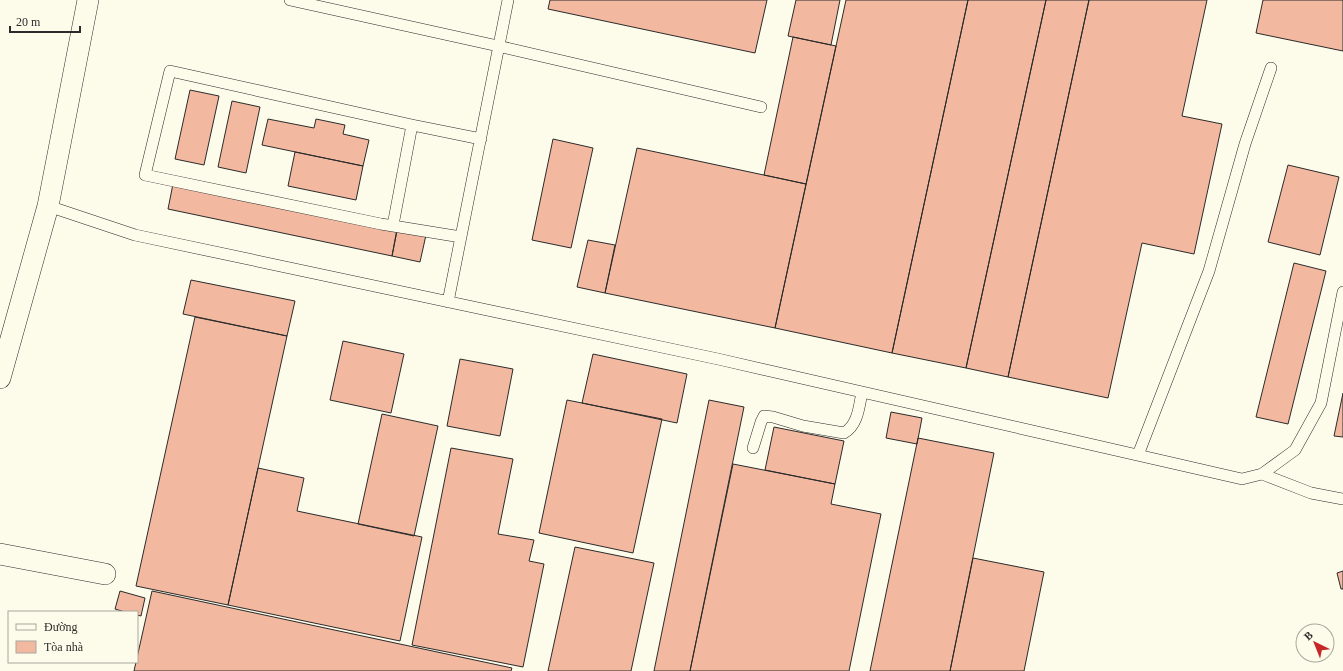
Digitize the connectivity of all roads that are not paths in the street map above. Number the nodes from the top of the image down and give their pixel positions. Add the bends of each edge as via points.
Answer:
1 (88, 0) edge
2 (290, 0) edge
3 (508, 0) edge
4 (498, 46) junction
5 (1270, 68) dead end
6 (761, 107) dead end
7 (412, 125) junction
8 (480, 139) junction
9 (48, 206) junction
10 (393, 225) junction
11 (461, 237) junction
12 (1343, 292) edge
13 (448, 302) junction
14 (0, 378) edge
15 (862, 392) junction
16 (753, 448) dead end
17 (1138, 455) junction
18 (1262, 474) junction
19 (1343, 499) edge
20 (0, 554) edge
21 (105, 574) dead end

1 - 9 street
2 - 4 lane
3 - 4 lane
4 - 6 lane
4 - 8 lane
5 - 17 lane via 1245,144 1209,271
7 - 8 lane
7 - 10 lane
7 - 10 lane via 170,71 145,175
8 - 11 lane
9 - 13 lane via 135,235
9 - 14 street
10 - 11 lane
11 - 13 lane
12 - 18 lane via 1321,403 1295,450
13 - 15 lane
15 - 16 lane via 857,418 851,429 844,433 764,416
15 - 17 lane
17 - 18 lane via 1242,479
18 - 19 lane via 1311,493
20 - 21 street

